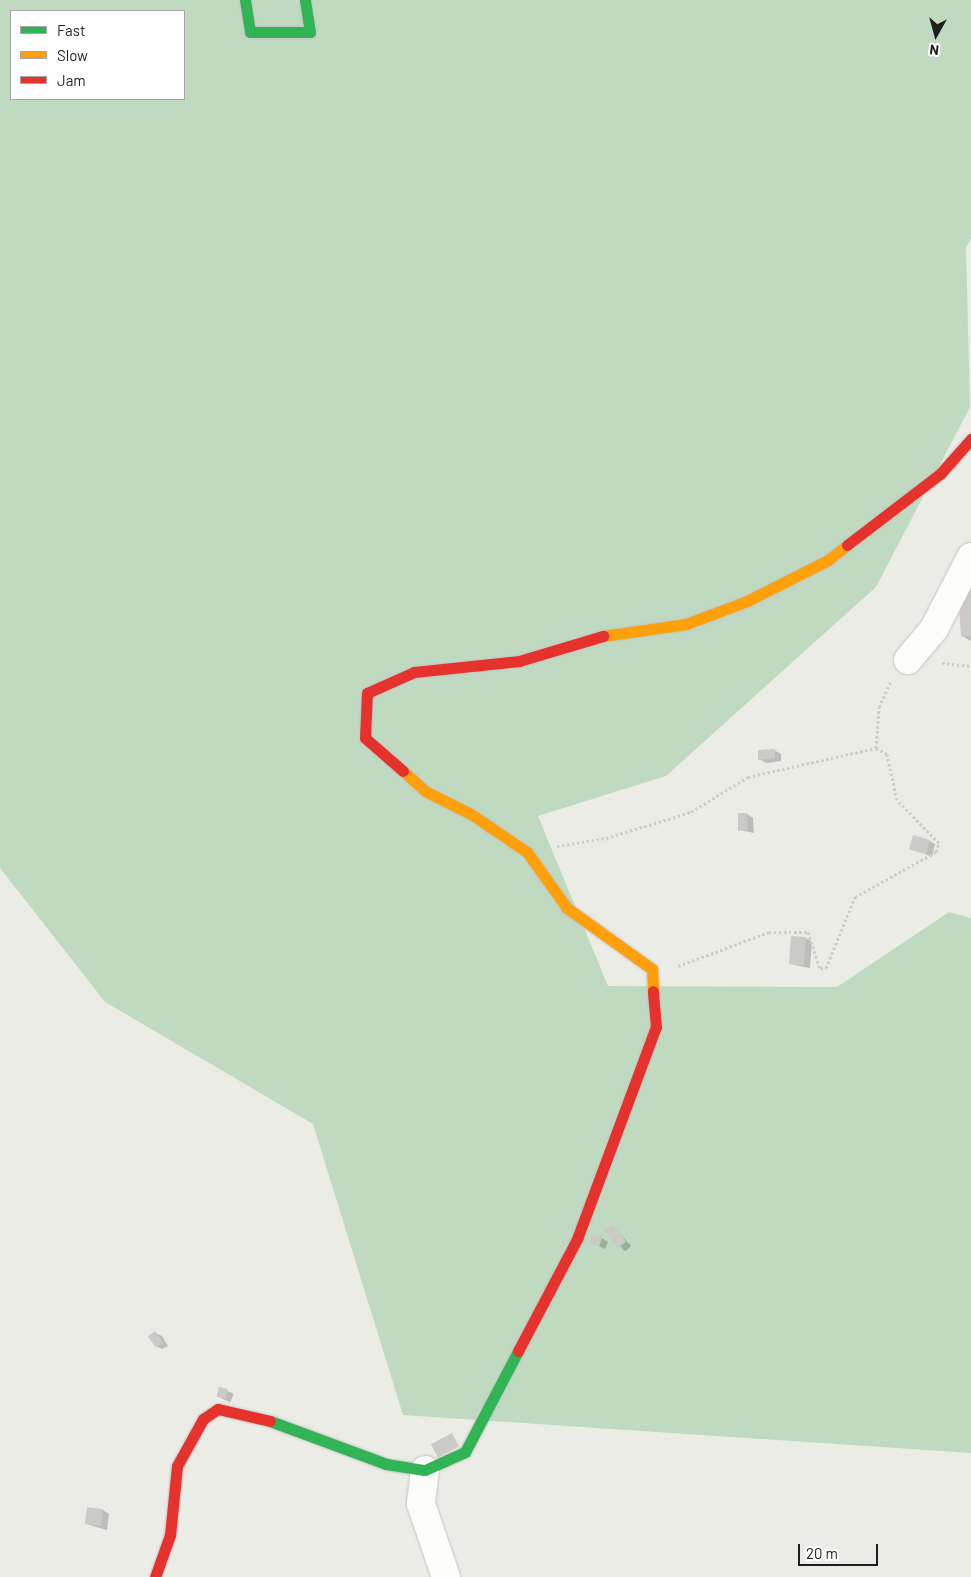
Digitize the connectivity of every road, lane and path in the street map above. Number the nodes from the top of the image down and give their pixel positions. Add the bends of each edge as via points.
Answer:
1 (245, 0) edge
2 (305, 0) edge
3 (971, 439) edge
4 (971, 557) edge
5 (908, 660) junction
6 (971, 666) edge
7 (876, 748) junction
8 (527, 852) junction
9 (652, 975) junction
10 (425, 1470) junction
11 (155, 1577) edge
12 (446, 1577) edge

1 - 2 street via 250,32 310,32
3 - 8 street via 940,474 828,560 747,601 686,624 608,635 519,661 414,672 367,694 365,738 425,791 471,814
4 - 5 street via 934,629
5 - 6 path
5 - 7 path via 894,673 879,707
7 - 8 path via 748,777 691,812 606,838
7 - 9 path via 887,754 897,800 939,843 936,852 855,897 826,968 820,968 808,932 769,932
8 - 9 street via 567,908 652,969
9 - 10 street via 656,1027 577,1239 465,1452
10 - 11 street via 386,1464 253,1415 218,1409 203,1419 177,1466 170,1535
10 - 12 street via 421,1504

